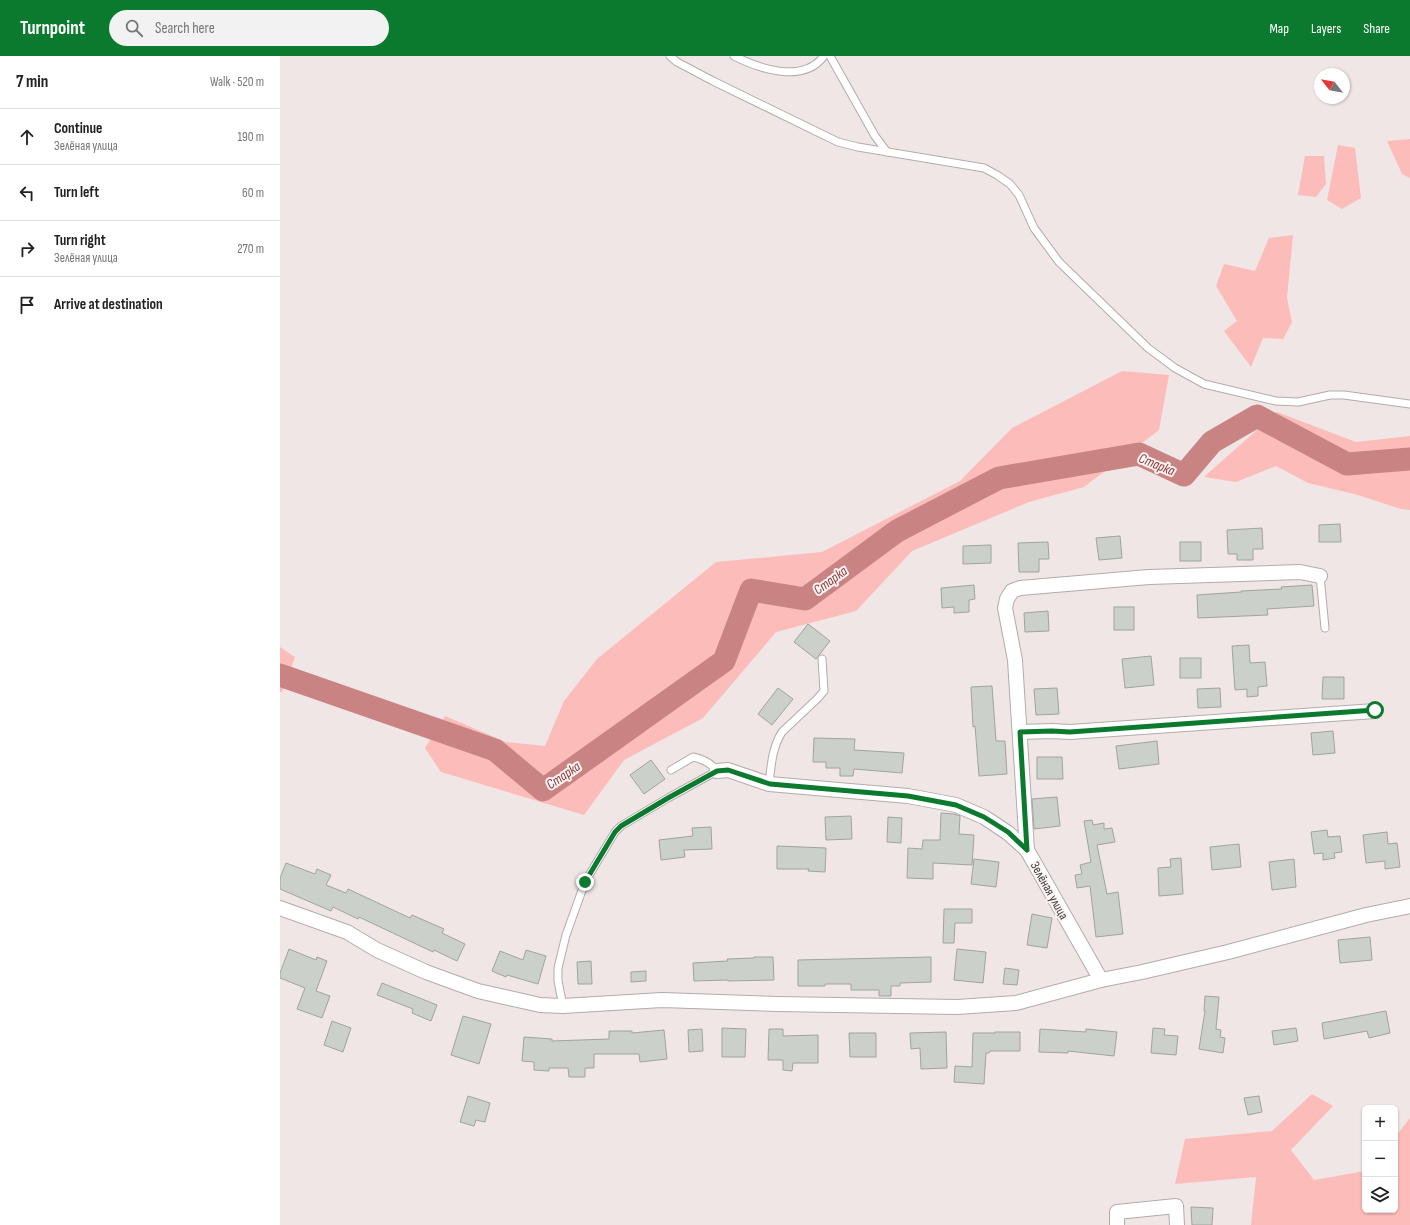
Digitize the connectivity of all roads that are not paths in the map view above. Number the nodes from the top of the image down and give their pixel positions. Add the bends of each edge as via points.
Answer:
1 (670, 56) edge
2 (734, 56) edge
3 (824, 56) edge
4 (830, 56) edge
5 (887, 152) junction
6 (1410, 404) edge
7 (1320, 576) joint
8 (1325, 628) dead end
9 (822, 659) dead end
10 (1375, 710) dead end
11 (1020, 732) junction
12 (670, 770) dead end
13 (717, 771) junction
14 (770, 784) junction
15 (1027, 850) junction
16 (1410, 906) edge
17 (280, 908) edge
18 (1101, 980) junction
19 (563, 1006) junction
20 (1117, 1225) edge
21 (1177, 1225) edge

1 - 5 lane via 713,81 838,142
2 - 3 lane via 774,71 792,72 811,67
4 - 5 lane via 875,136
5 - 6 lane via 984,168 1010,184 1019,195 1034,228 1059,262 1148,348 1175,368 1204,384 1276,401 1298,402 1330,395 1344,395
7 - 8 lane
7 - 11 street via 1300,572 1149,577 1020,588 1012,591 1005,608 1015,660
9 - 14 lane via 824,691 782,732 771,760
10 - 11 street via 1070,732
11 - 15 street
12 - 13 lane via 693,757 714,766
13 - 14 street, Зелёная улица via 728,770
13 - 19 lane via 621,826 615,832 585,882 564,941 558,968
14 - 15 street, Зелёная улица via 908,796 956,805 984,817 1008,832
15 - 18 street, Зелёная улица
16 - 18 street via 1366,915 1228,952
17 - 19 street via 346,932 377,950 426,972 478,991 540,1006
18 - 19 street via 1016,1003 958,1007 662,1000
20 - 21 street via 1117,1212 1176,1206

